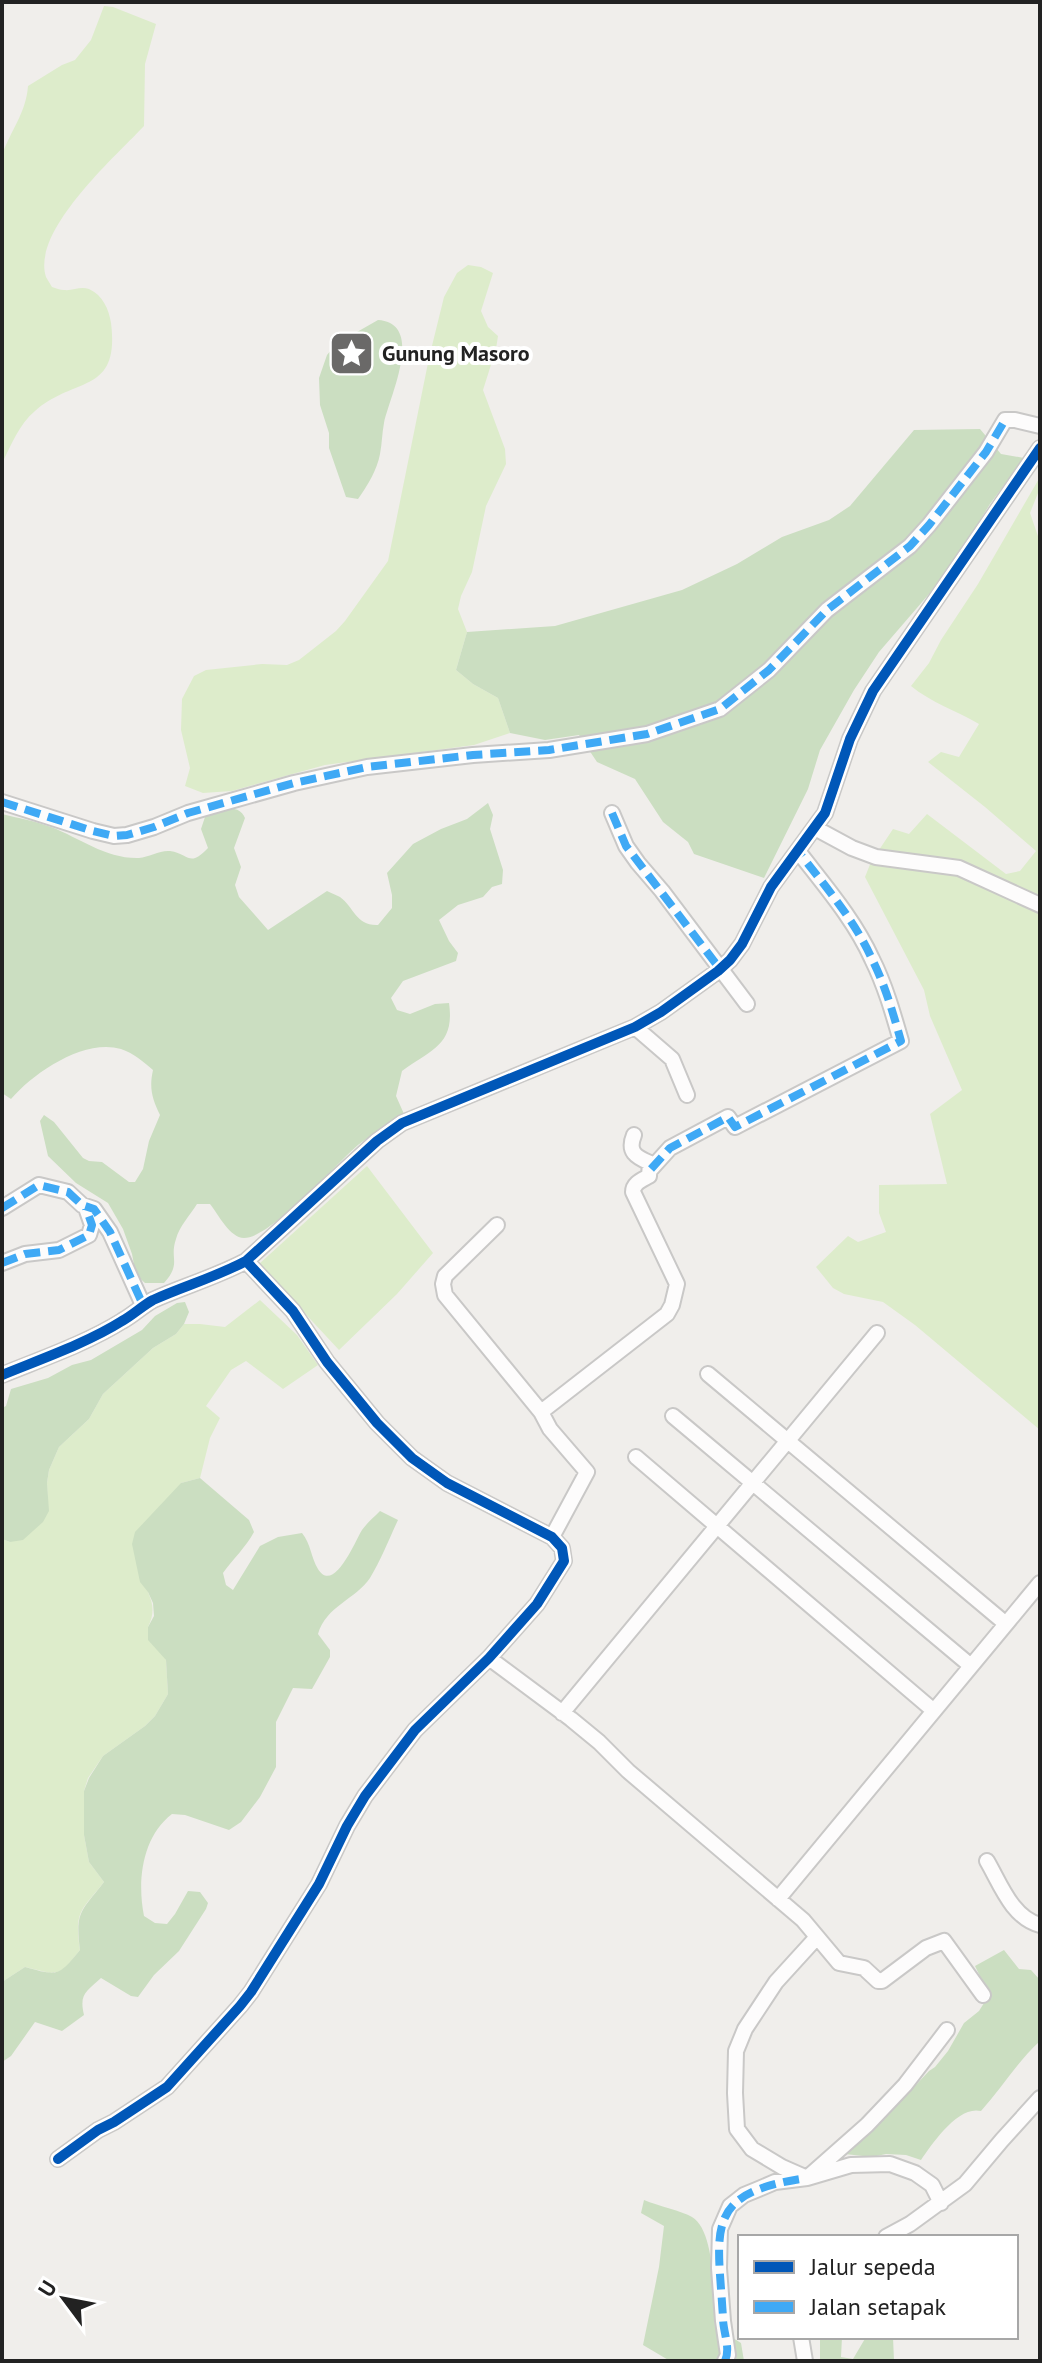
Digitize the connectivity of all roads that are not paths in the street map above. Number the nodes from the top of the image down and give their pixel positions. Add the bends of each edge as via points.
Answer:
1 (1040, 426) edge
2 (1040, 448) edge
3 (2, 802) edge
4 (612, 813) dead end
5 (815, 828) junction
6 (798, 851) junction
7 (1040, 905) edge
8 (720, 969) junction
9 (747, 1004) dead end
10 (635, 1027) junction
11 (687, 1095) dead end
12 (634, 1135) dead end
13 (651, 1169) junction
14 (2, 1208) edge
15 (86, 1208) junction
16 (497, 1225) dead end
17 (246, 1261) junction
18 (2, 1263) edge
19 (143, 1305) junction
20 (877, 1333) dead end
21 (708, 1374) dead end
22 (2, 1375) edge
23 (541, 1412) junction
24 (673, 1416) dead end
25 (787, 1441) junction
26 (636, 1457) dead end
27 (752, 1484) junction
28 (716, 1526) junction
29 (552, 1537) junction
30 (1040, 1583) edge
31 (1006, 1624) junction
32 (489, 1658) junction
33 (971, 1666) junction
34 (934, 1711) junction
35 (562, 1713) junction
36 (987, 1861) dead end
37 (778, 1899) junction
38 (1040, 1925) edge
39 (817, 1937) junction
40 (983, 1995) dead end
41 (947, 2030) dead end
42 (1040, 2098) edge
43 (58, 2159) dead end
44 (807, 2178) junction
45 (941, 2203) junction
46 (890, 2235) edge
47 (801, 2339) edge
48 (725, 2361) edge
49 (805, 2361) edge

1 - 3 street via 1005,420 986,452 910,546 827,610 769,670 720,709 647,734 549,750 367,767 188,813 127,835 93,831
2 - 5 street via 873,691
4 - 8 street via 626,846
5 - 6 street
5 - 7 street via 876,857 959,868
6 - 8 street via 771,887 742,944
6 - 13 street via 871,957 901,1041 735,1127 728,1117 670,1148
8 - 9 street
8 - 10 street
10 - 11 street via 672,1059
10 - 17 street via 402,1123
12 - 13 street via 631,1151
13 - 23 street via 633,1192 677,1284 672,1305
14 - 15 street via 39,1185 68,1192
15 - 18 street via 92,1225 89,1235 59,1250
15 - 19 street via 94,1209 110,1232
16 - 23 street via 445,1276 445,1295
17 - 19 street
17 - 29 street via 293,1311 377,1423 412,1458 447,1483
19 - 22 street via 122,1321
20 - 25 street
21 - 25 street
23 - 29 street via 587,1472
24 - 27 street
25 - 27 street
25 - 31 street
26 - 28 street
27 - 28 street
27 - 33 street
28 - 34 street
28 - 35 street
29 - 32 street via 562,1548 560,1570
30 - 31 street
31 - 33 street
32 - 35 street
32 - 43 street via 415,1730 365,1796 319,1884 240,2006 167,2087
33 - 34 street
34 - 37 street
35 - 37 street
36 - 38 street via 1014,1907
37 - 39 street
39 - 40 street via 839,1963 864,1968 880,1982 944,1941
39 - 44 street via 776,1982 736,2051 737,2129 752,2149
41 - 44 street via 905,2085
42 - 45 street via 965,2184
44 - 45 street via 851,2165 890,2164 932,2185
44 - 48 street via 775,2182 730,2206 720,2229
45 - 46 street
47 - 49 street

